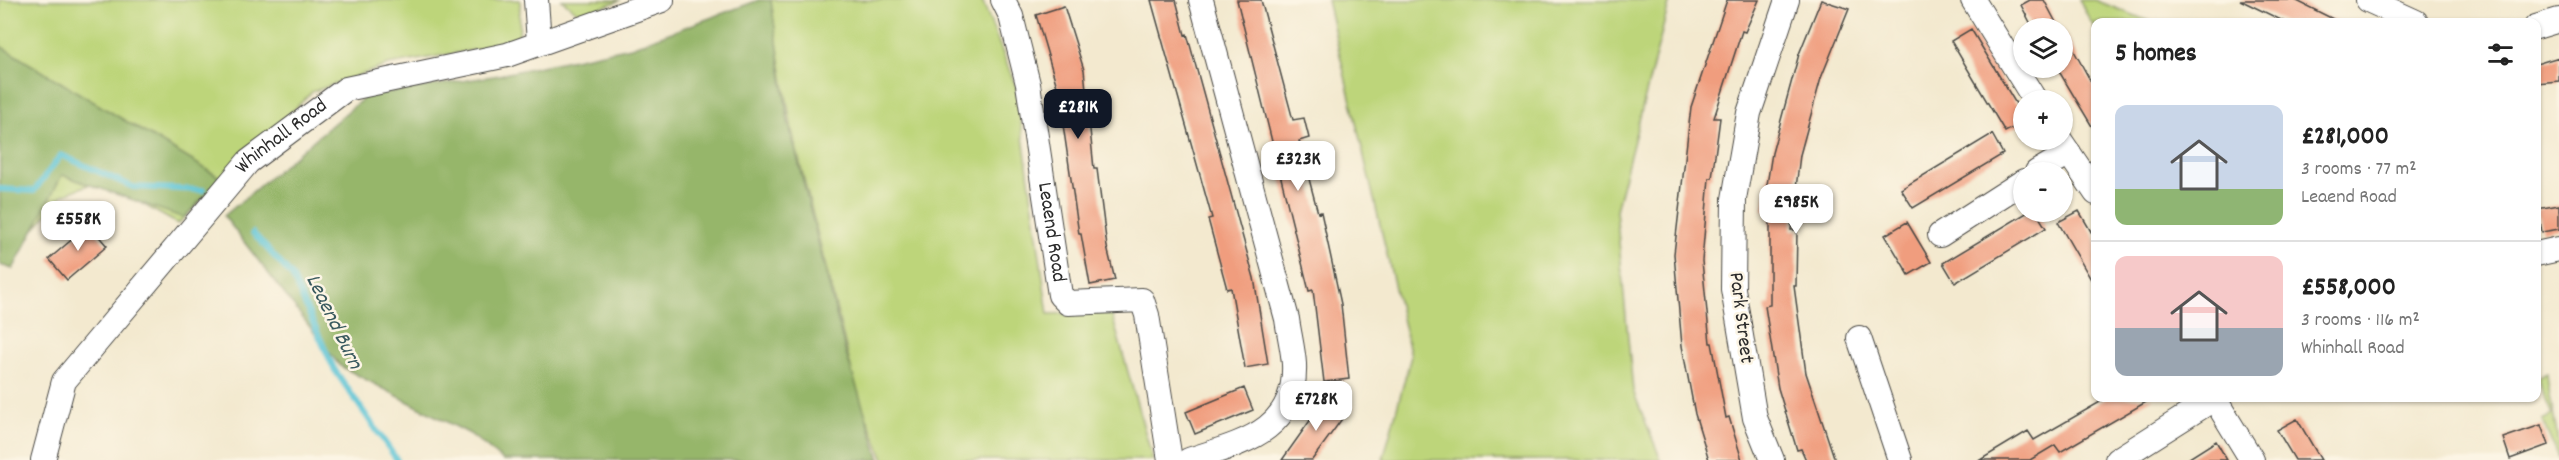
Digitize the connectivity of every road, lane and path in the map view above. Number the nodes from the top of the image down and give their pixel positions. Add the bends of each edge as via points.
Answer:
1 (536, 0) edge
2 (662, 0) edge
3 (1003, 0) edge
4 (1201, 0) edge
5 (1787, 0) edge
6 (1973, 0) edge
7 (2368, 0) edge
8 (2407, 18) edge
9 (2559, 20) edge
10 (2541, 25) edge
11 (539, 42) junction
12 (2029, 90) edge
13 (2061, 150) edge
14 (2068, 150) edge
15 (2048, 162) edge
16 (2091, 185) edge
17 (2013, 188) edge
18 (1940, 235) dead end
19 (2559, 249) edge
20 (2541, 253) edge
21 (1859, 338) dead end
22 (2208, 402) edge
23 (2216, 402) edge
24 (43, 460) edge
25 (1170, 460) edge
26 (1189, 460) edge
27 (1772, 460) edge
28 (1900, 460) edge
29 (2117, 460) edge
30 (2252, 460) edge

1 - 11 street
2 - 11 street, Whinhall Road
3 - 25 street, Leaend Road via 1011,16 1028,84 1060,296 1068,303 1142,300 1148,315
4 - 26 street via 1287,319 1294,364 1292,391 1282,412 1268,427 1251,440
5 - 27 street, Park Street via 1749,113 1734,199 1733,289 1755,418
6 - 12 street
7 - 8 street
9 - 10 street
11 - 24 street, Whinhall Road via 507,55 346,89 248,162 63,381
13 - 15 street
14 - 16 street
17 - 18 street
19 - 20 street
21 - 28 street
22 - 29 street
23 - 30 street

